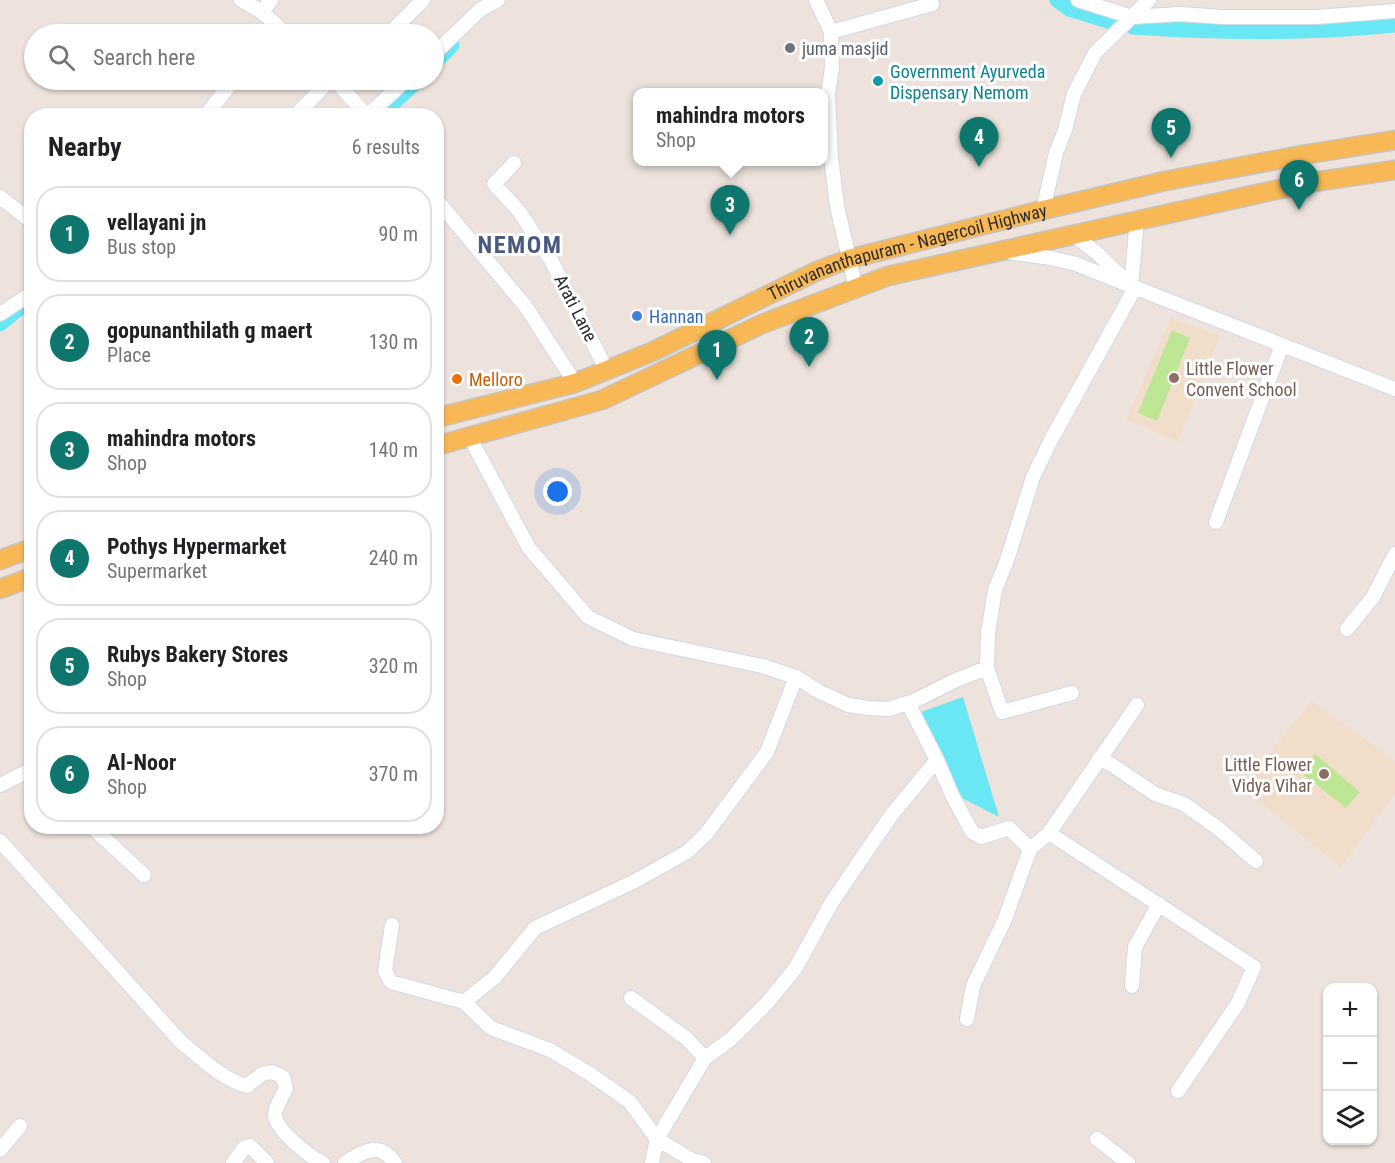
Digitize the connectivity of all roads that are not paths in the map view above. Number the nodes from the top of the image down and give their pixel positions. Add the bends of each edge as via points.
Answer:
1 (241, 0) edge
2 (270, 0) edge
3 (423, 0) edge
4 (498, 0) edge
5 (816, 0) edge
6 (1078, 0) edge
7 (1149, 0) edge
8 (932, 4) dead end
9 (1395, 11) edge
10 (262, 12) junction
11 (1132, 17) junction
12 (272, 24) edge
13 (399, 24) edge
14 (831, 32) junction
15 (444, 44) edge
16 (226, 90) edge
17 (326, 90) edge
18 (345, 90) edge
19 (395, 90) edge
20 (211, 108) edge
21 (305, 108) edge
22 (360, 108) edge
23 (376, 108) edge
24 (1395, 140) edge
25 (514, 163) dead end
26 (1395, 170) edge
27 (0, 197) edge
28 (1065, 205) junction
29 (444, 209) edge
30 (1043, 210) junction
31 (24, 216) edge
32 (1137, 219) junction
33 (1075, 236) junction
34 (997, 251) junction
35 (849, 259) junction
36 (1133, 287) junction
37 (856, 289) junction
38 (24, 298) edge
39 (0, 315) edge
40 (1282, 345) junction
41 (607, 371) junction
42 (574, 383) junction
43 (1395, 389) edge
44 (444, 416) edge
45 (470, 438) junction
46 (444, 444) edge
47 (1216, 522) dead end
48 (24, 551) edge
49 (1395, 554) edge
50 (0, 560) edge
51 (24, 580) edge
52 (0, 589) edge
53 (1347, 629) dead end
54 (987, 668) junction
55 (796, 677) junction
56 (1072, 693) dead end
57 (908, 703) junction
58 (1137, 705) dead end
59 (1099, 759) junction
60 (937, 760) junction
61 (24, 773) edge
62 (0, 785) edge
63 (1049, 833) junction
64 (100, 834) edge
65 (0, 841) edge
66 (1030, 849) junction
67 (1256, 861) dead end
68 (144, 875) dead end
69 (1159, 904) junction
70 (392, 925) dead end
71 (1132, 986) dead end
72 (631, 998) dead end
73 (464, 1002) junction
74 (967, 1019) dead end
75 (705, 1058) junction
76 (1178, 1091) dead end
77 (20, 1126) dead end
78 (657, 1139) junction
79 (1097, 1139) dead end
80 (0, 1150) edge
81 (232, 1163) edge
82 (267, 1163) edge
83 (323, 1163) edge
84 (345, 1163) edge
85 (395, 1163) edge
86 (652, 1163) edge
87 (704, 1163) edge
88 (1128, 1163) edge

1 - 10 street
2 - 10 street
3 - 13 street
4 - 15 street via 481,9
5 - 14 street
6 - 11 street
7 - 11 street
8 - 14 street
9 - 11 street via 1317,17
10 - 12 street
11 - 30 street via 1095,53 1074,94
14 - 35 street via 831,157
16 - 20 street
17 - 21 street
18 - 22 street
19 - 23 street
24 - 28 main road, Thiruvananthapuram - Nagercoil Highway via 1176,179
25 - 41 street, Arati Lane via 494,184 519,211 551,260
26 - 32 main road, Thiruvananthapuram - Nagercoil Highway via 1307,183
27 - 31 street
28 - 30 main road, Thiruvananthapuram - Nagercoil Highway
28 - 33 main road
29 - 42 street via 526,307
30 - 35 main road, Thiruvananthapuram - Nagercoil Highway
32 - 33 main road, Thiruvananthapuram - Nagercoil Highway
32 - 36 street
33 - 34 main road, Thiruvananthapuram - Nagercoil Highway
33 - 36 street
34 - 36 street via 1076,264
34 - 37 main road, Thiruvananthapuram - Nagercoil Highway via 888,276
35 - 37 street
35 - 41 main road, Thiruvananthapuram - Nagercoil Highway
36 - 40 street
36 - 54 street via 1033,477 995,590
37 - 45 main road, Thiruvananthapuram - Nagercoil Highway via 762,324 602,400
38 - 39 street
40 - 43 street
40 - 47 street
41 - 42 main road, Thiruvananthapuram - Nagercoil Highway
42 - 44 main road, Thiruvananthapuram - Nagercoil Highway
45 - 46 main road, Thiruvananthapuram - Nagercoil Highway
45 - 55 street via 529,548 588,617 633,639
48 - 50 main road
49 - 53 street via 1373,597
51 - 52 main road
54 - 56 street via 1002,712
54 - 57 street
55 - 57 street via 848,705 888,709
55 - 73 street via 767,752 706,834 687,852 635,881 535,928 495,977
57 - 60 street
58 - 59 street
59 - 63 street
59 - 67 street via 1155,794 1184,804
60 - 66 street via 972,832 981,837 1009,828
60 - 75 street via 893,813 832,902 795,969 768,1003
61 - 62 street
63 - 66 street
63 - 69 street
64 - 68 street
65 - 83 street via 180,1041 208,1065 247,1086 262,1074 272,1072 283,1077 286,1088 275,1120 285,1134
66 - 74 street via 1005,920 973,986
69 - 71 street via 1135,947
69 - 76 street via 1254,967 1238,1003
70 - 73 street via 385,970 392,982
72 - 75 street via 686,1038
73 - 78 street via 491,1028 550,1050 630,1102
75 - 78 street
77 - 80 street
78 - 86 street
78 - 87 street
79 - 88 street
81 - 82 street via 250,1146
84 - 85 street via 372,1149 383,1151

